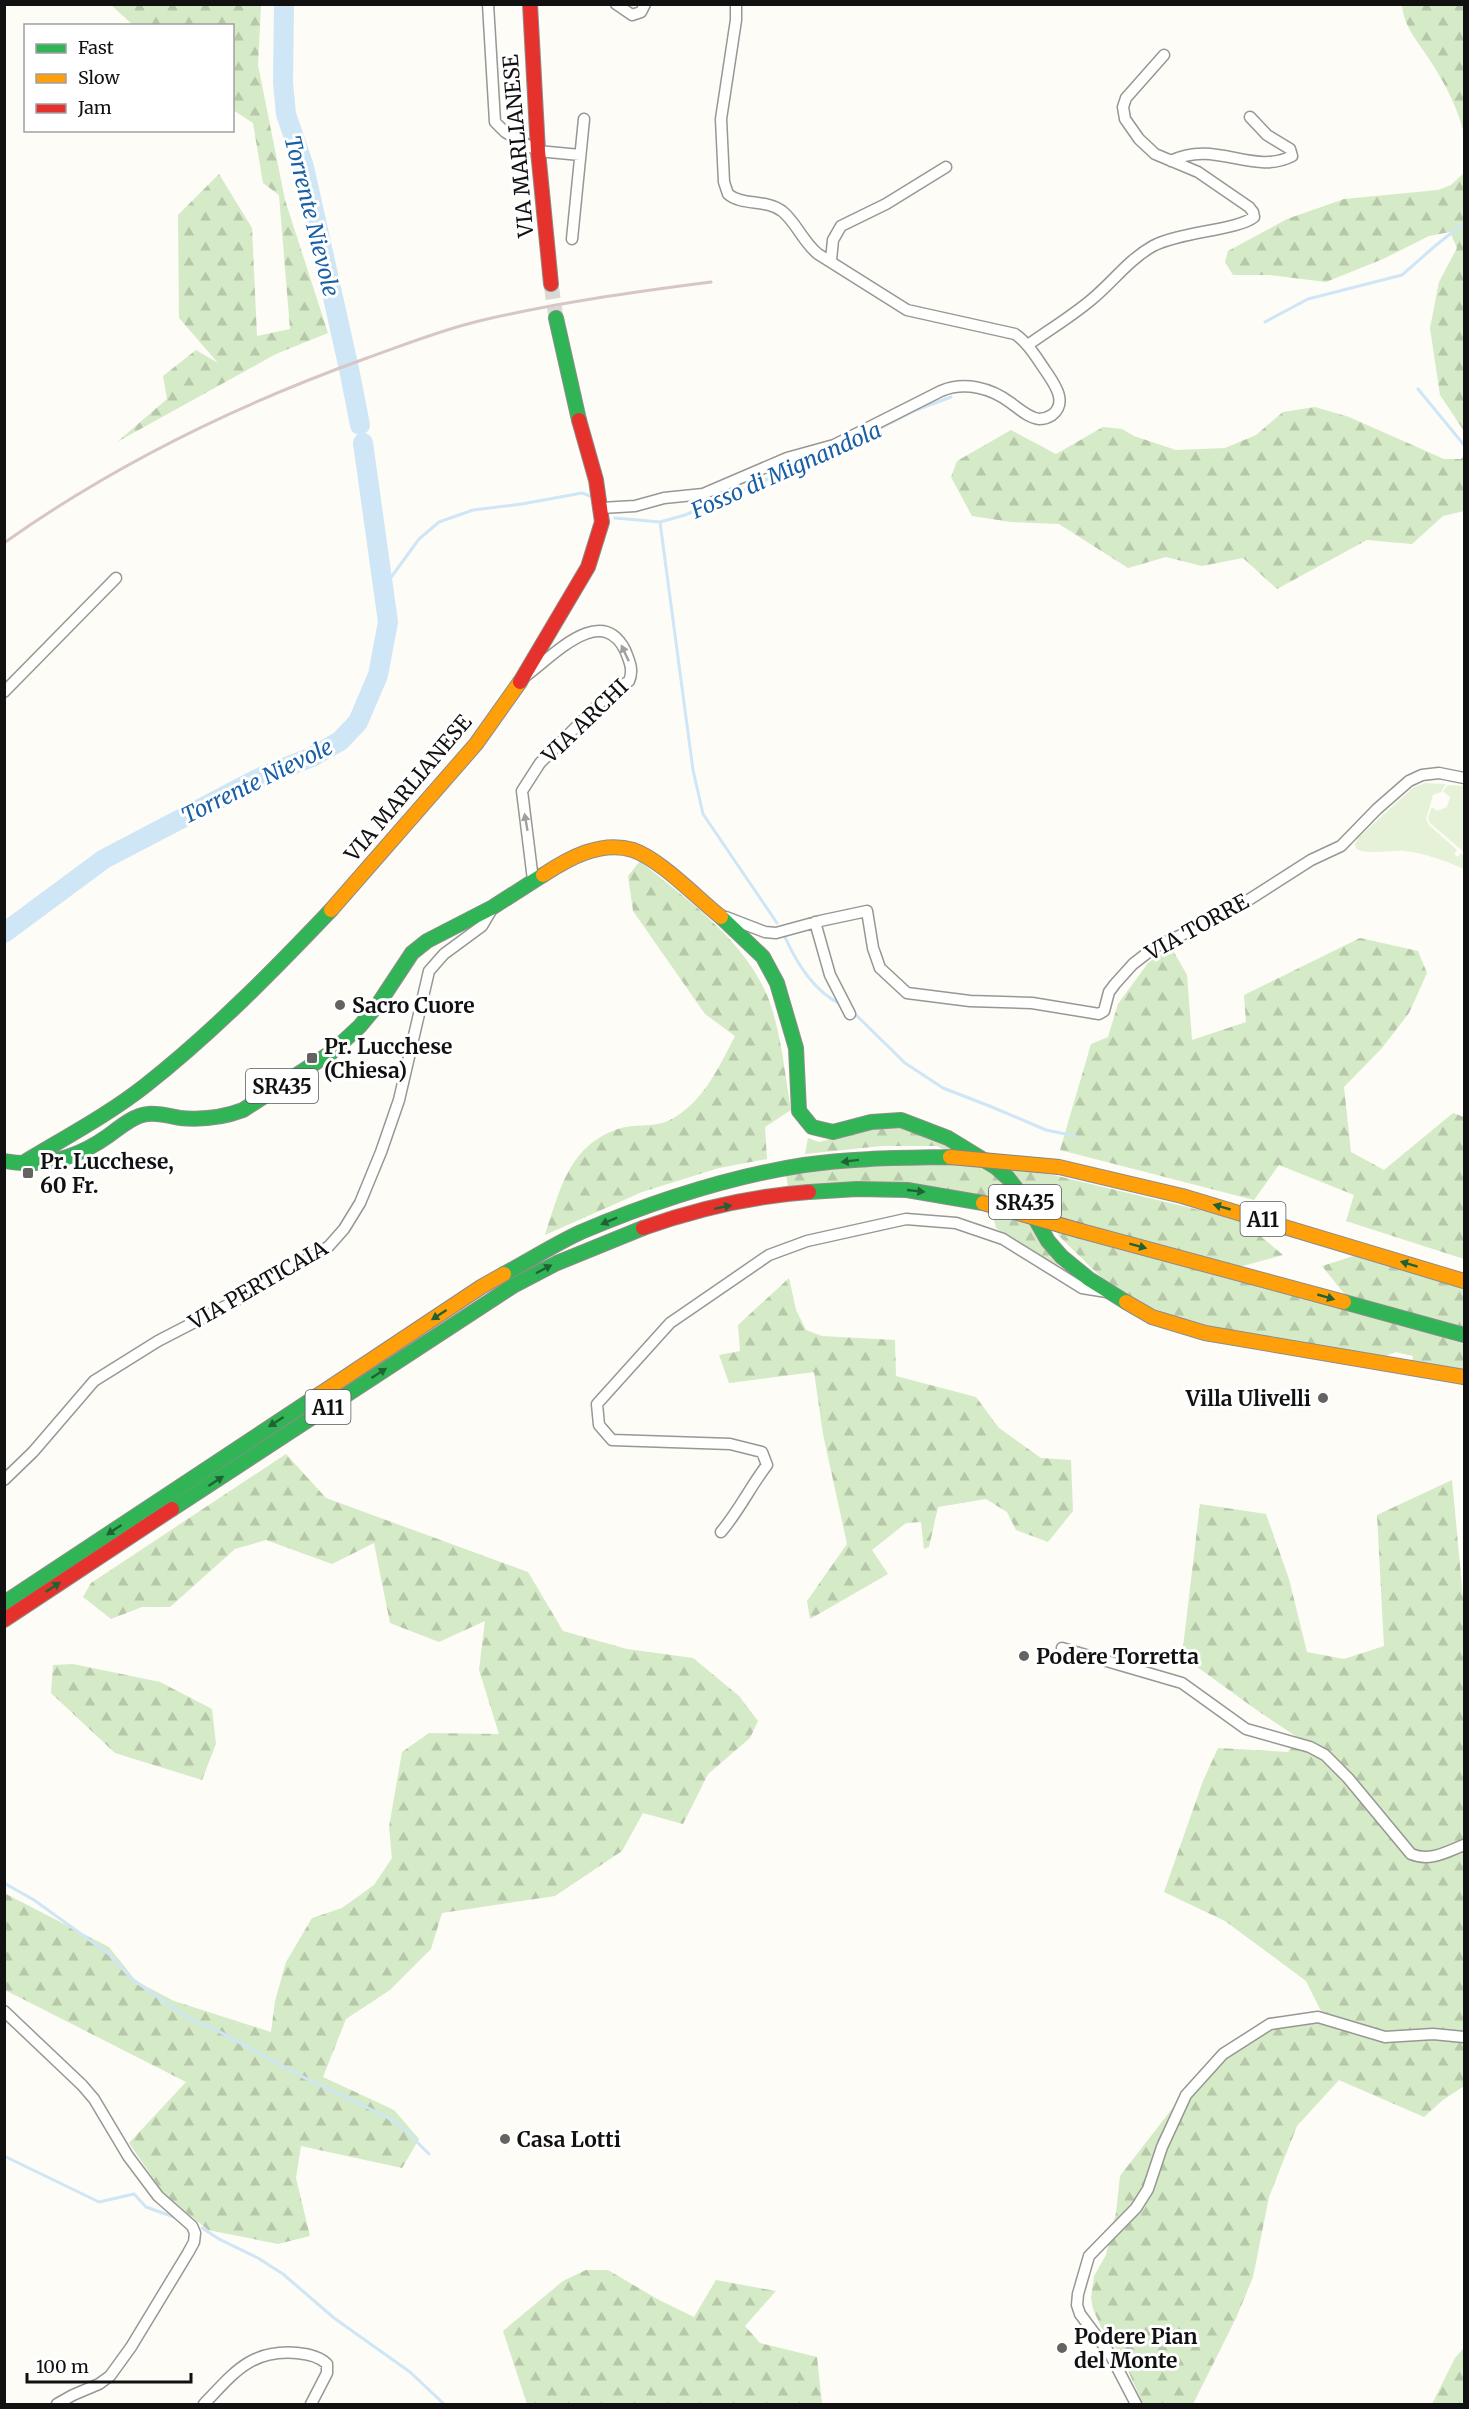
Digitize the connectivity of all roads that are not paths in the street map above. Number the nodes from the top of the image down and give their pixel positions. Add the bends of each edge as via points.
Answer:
1 (488, 4) edge
2 (530, 4) edge
3 (616, 4) edge
4 (645, 4) edge
5 (736, 4) edge
6 (1164, 55) dead end
7 (1250, 117) dead end
8 (584, 119) dead end
9 (538, 151) junction
10 (580, 155) junction
11 (1171, 161) junction
12 (946, 167) dead end
13 (572, 239) dead end
14 (831, 260) junction
15 (552, 284) tunnel mouth
16 (556, 318) tunnel mouth
17 (1028, 345) junction
18 (601, 508) junction
19 (116, 579) dead end
20 (522, 679) junction
21 (4, 692) edge
22 (1464, 778) edge
23 (533, 880) junction
24 (493, 907) junction
25 (712, 911) junction
26 (815, 922) junction
27 (850, 1014) dead end
28 (10, 1163) edge
29 (1464, 1281) edge
30 (1110, 1293) junction
31 (1464, 1335) edge
32 (1464, 1377) edge
33 (4, 1480) edge
34 (722, 1532) dead end
35 (4, 1602) edge
36 (4, 1620) edge
37 (1062, 1648) dead end
38 (1464, 1845) edge
39 (4, 2011) edge
40 (1464, 2037) edge
41 (57, 2404) edge
42 (204, 2404) edge
43 (311, 2404) edge
44 (1136, 2404) edge

1 - 9 street via 493,118 501,129
2 - 9 main road, VIA MARLIANESE
3 - 4 street via 632,15 641,12
5 - 14 street via 721,119 726,189 732,197 782,211 811,249
6 - 11 street via 1129,93 1123,107 1125,119 1139,139 1155,154
7 - 11 street via 1268,135 1292,150 1292,156 1262,162 1195,153
8 - 10 street
9 - 10 street
9 - 15 main road, VIA MARLIANESE
10 - 13 street
11 - 17 street via 1206,177 1249,207 1254,217 1177,236 1152,247 1129,262 1093,299
12 - 14 street via 841,226 833,240
14 - 17 street via 907,310 1009,331
16 - 18 main road, VIA MARLIANESE
17 - 18 street via 1059,396 1057,410 1046,418 1031,417 990,391 950,387 834,444 787,458 703,494
18 - 20 main road, VIA MARLIANESE via 602,522 588,567
19 - 21 street
23 -> 20 street, VIA ARCHI via 522,790 540,763 611,692 629,681 632,667 618,638 609,632 592,630
20 - 28 main road, VIA MARLIANESE via 476,744 353,886 205,1035 117,1106
22 - 26 street, VIA TORRE via 1439,773 1410,781 1341,846 1311,860 1224,915 1155,947 1115,984 1099,1014 1032,1003 907,993 880,968 867,911
23 - 24 main road, SR435
23 - 25 main road, SR435 via 588,851 633,850 656,863
24 - 28 main road, SR435 via 412,952 360,1026 332,1052 243,1110 211,1120 138,1116 83,1152 58,1160
24 - 33 street, VIA PERTICAIA via 482,926 429,970 399,1100 360,1203 344,1229 320,1253 158,1341 94,1381
25 - 26 street via 770,934
25 - 30 main road, SR435 via 763,957 777,983 796,1048 799,1112 806,1121 820,1131 832,1132 871,1122 901,1120 948,1138 1002,1173 1056,1250
26 - 27 street via 830,975
29 -> 35 main road, A11, bridge via 1159,1189 1059,1167 950,1157 867,1159 753,1174 686,1192 579,1233 481,1287
30 - 32 main road, SR435 via 1152,1317 1205,1333
30 - 34 street via 1082,1288 1003,1239 956,1223 906,1219 807,1241 769,1255 670,1323 597,1404 599,1425 612,1440 730,1444 762,1452 767,1465
36 -> 31 main road, A11, bridge via 513,1286 563,1258 625,1234 728,1206 804,1192 889,1188 930,1192 983,1203
37 - 38 street via 1182,1683 1246,1729 1325,1755 1411,1854 1426,1858
39 - 41 street via 94,2099 128,2156 158,2196 195,2233 188,2253 115,2370 99,2384
40 - 44 street via 1385,2037 1318,2017 1270,2024 1223,2054 1186,2095 1148,2189 1136,2208 1089,2256 1078,2294 1080,2314 1110,2354
42 - 43 street via 247,2362 286,2352 313,2356 327,2364 327,2373

